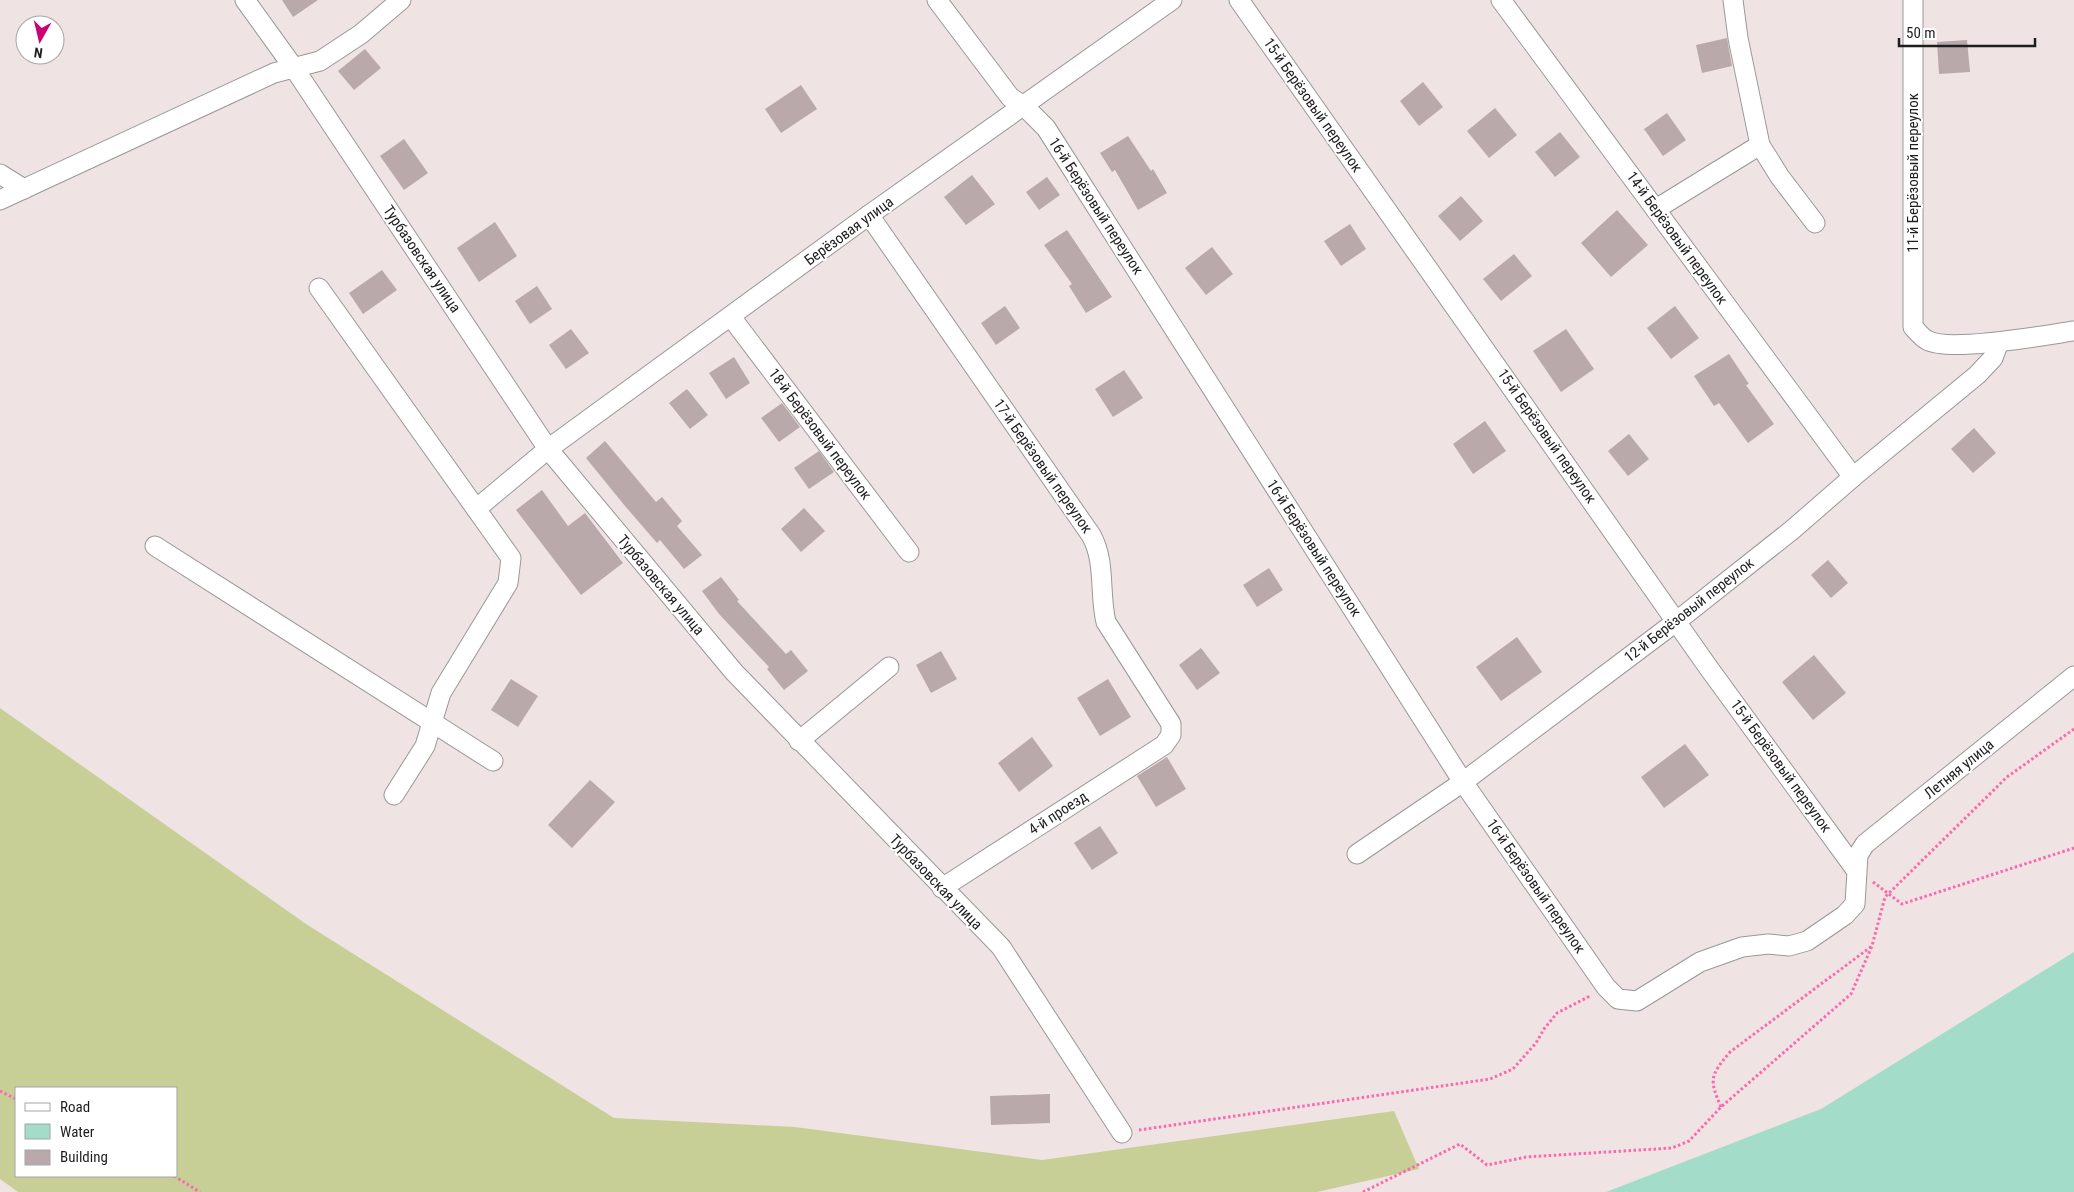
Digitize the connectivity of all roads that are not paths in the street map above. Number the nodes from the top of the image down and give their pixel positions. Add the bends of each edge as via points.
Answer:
1 (245, 0) edge
2 (401, 0) edge
3 (937, 0) edge
4 (1172, 0) edge
5 (1239, 0) edge
6 (1501, 0) edge
7 (1733, 0) edge
8 (1913, 0) edge
9 (294, 68) junction
10 (1025, 106) junction
11 (1760, 145) junction
12 (0, 174) edge
13 (24, 189) junction
14 (0, 200) edge
15 (1656, 209) junction
16 (869, 215) junction
17 (1815, 223) dead end
18 (319, 288) dead end
19 (731, 317) junction
20 (2074, 331) edge
21 (1998, 342) junction
22 (548, 449) junction
23 (1853, 477) junction
24 (476, 509) junction
25 (156, 546) dead end
26 (909, 552) dead end
27 (1678, 621) junction
28 (889, 667) dead end
29 (2074, 676) edge
30 (431, 721) junction
31 (1171, 735) joint
32 (799, 741) junction
33 (493, 761) dead end
34 (1463, 782) junction
35 (394, 795) dead end
36 (1357, 854) dead end
37 (1856, 870) junction
38 (942, 888) junction
39 (1606, 987) joint
40 (1122, 1133) road end

1 - 9 street, Турбазовская улица
2 - 9 street via 361,34 320,61
3 - 10 street, 16-й Берёзовый переулок via 1010,97
4 - 10 street, Берёзовая улица
5 - 27 street, 15-й Берёзовый переулок
6 - 15 street, 14-й Берёзовый переулок
7 - 11 street
8 - 21 street, 11-й Берёзовый переулок via 1913,326 1928,341 1952,344
9 - 13 street via 274,73
9 - 22 street, Турбазовская улица
10 - 16 street, Берёзовая улица
10 - 34 street, 16-й Берёзовый переулок via 1046,128
11 - 15 street
11 - 17 street
12 - 13 street
13 - 14 street
15 - 23 street, 14-й Берёзовый переулок
16 - 19 street, Берёзовая улица
16 - 31 street, 17-й Берёзовый переулок via 1091,536 1100,556 1101,603 1106,622 1171,724
18 - 24 street
19 - 22 street, Берёзовая улица
19 - 26 street, 18-й Берёзовый переулок
20 - 21 street
21 - 23 street, 12-й Берёзовый переулок via 1993,358 1977,375
22 - 24 street, Берёзовая улица
22 - 32 street, Турбазовская улица via 734,672
23 - 27 street, 12-й Берёзовый переулок
24 - 30 street via 511,558 511,571 508,584 441,693
25 - 30 street
27 - 34 street, 12-й Берёзовый переулок
27 - 37 street, 15-й Берёзовый переулок
28 - 32 street
29 - 37 street, Летняя улица via 1865,844 1858,855
30 - 33 street
30 - 35 street via 425,746
31 - 38 street, 4-й проезд via 1164,745
32 - 38 street, Турбазовская улица
34 - 36 street, 12-й Берёзовый переулок
34 - 39 street, 16-й Берёзовый переулок
37 - 39 street, Летняя улица via 1855,904 1807,942 1788,946 1742,947 1721,953 1700,962 1637,1001 1618,999
38 - 40 street, Турбазовская улица via 1001,948

